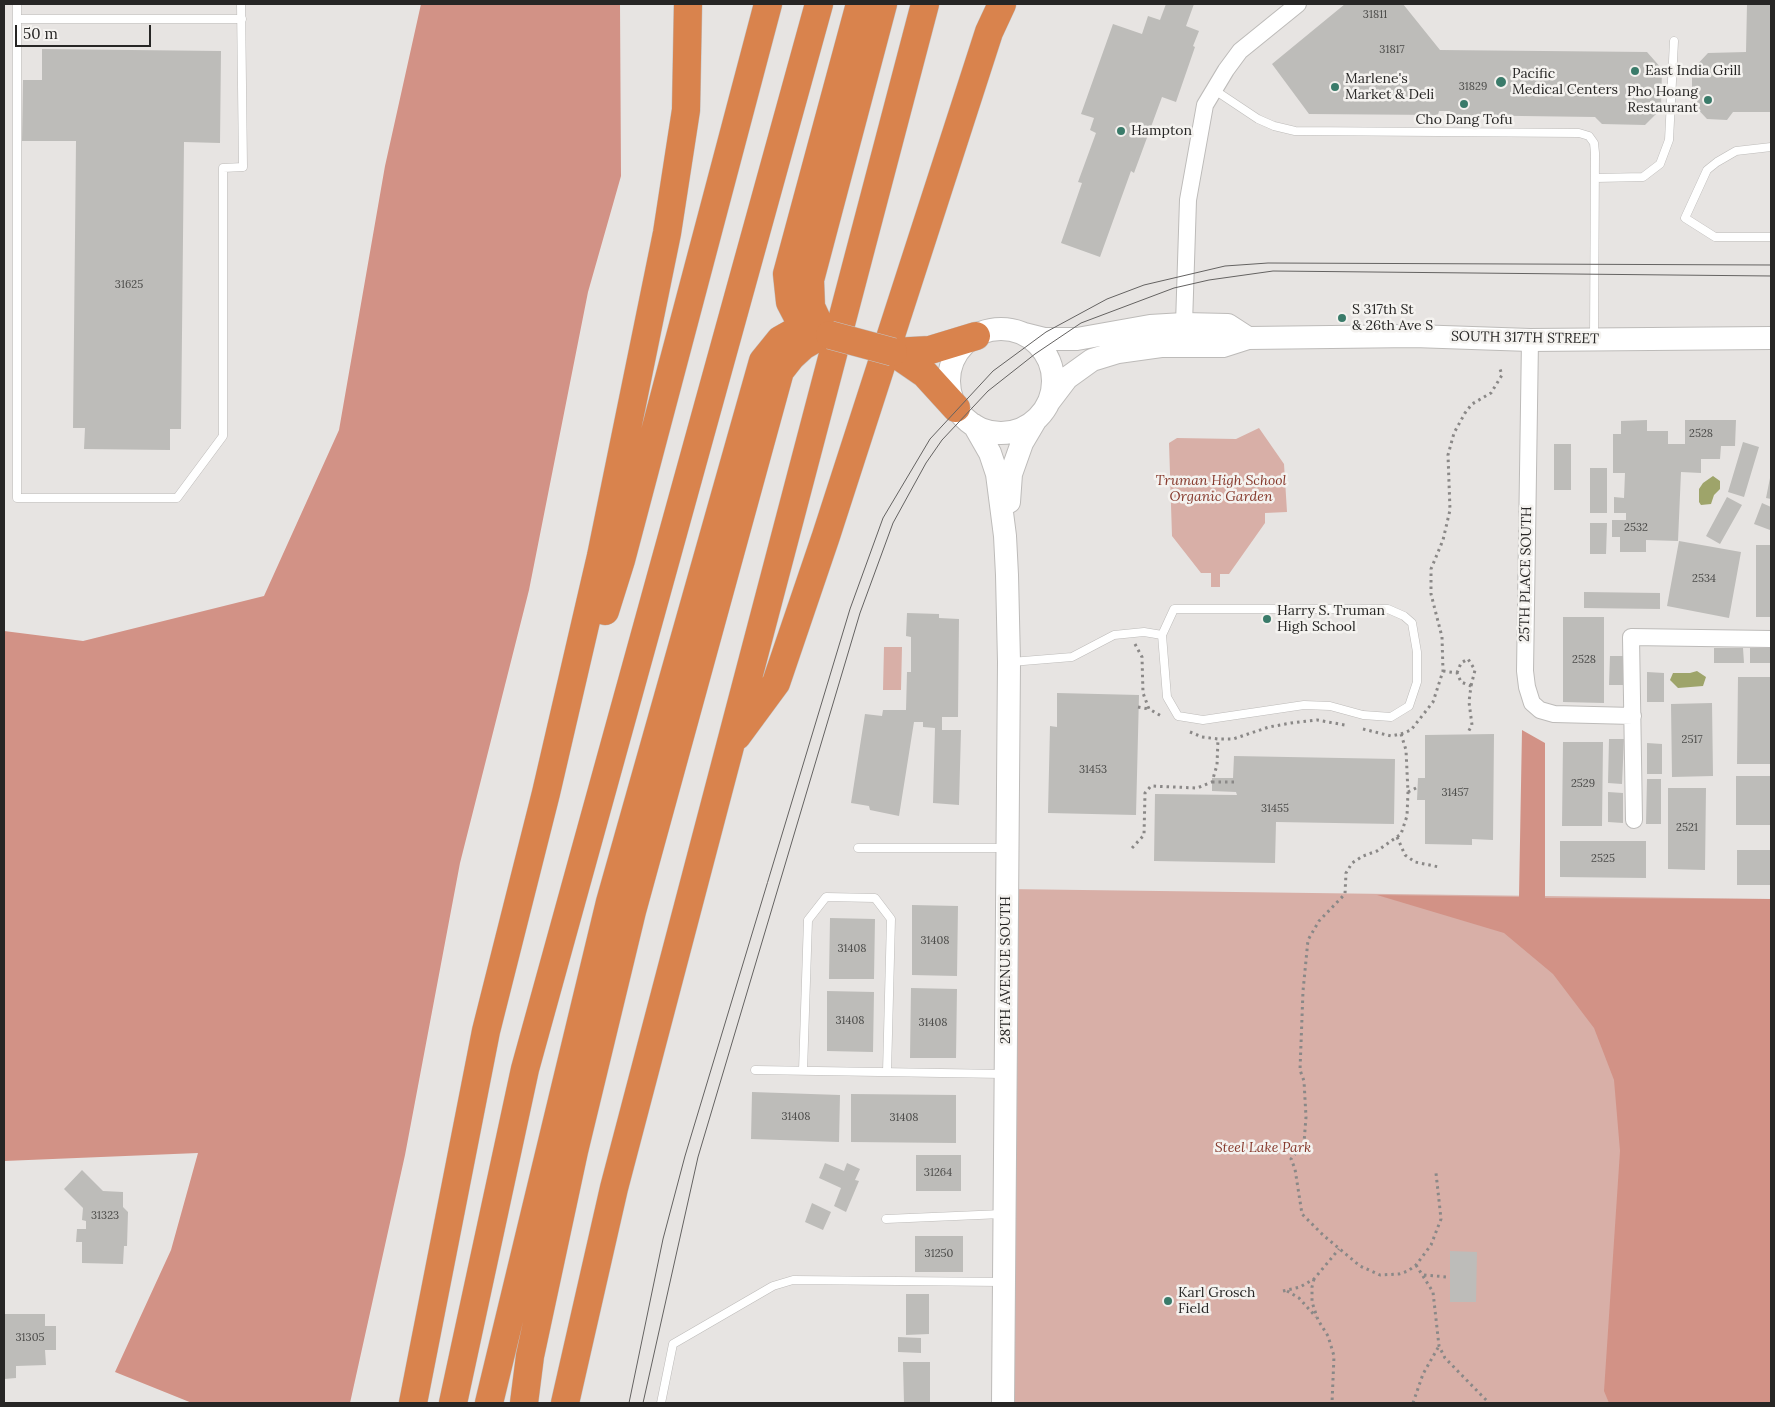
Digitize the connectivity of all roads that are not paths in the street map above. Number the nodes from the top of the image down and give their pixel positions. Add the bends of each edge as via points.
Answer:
1 (17, 4) edge
2 (241, 4) edge
3 (688, 4) edge
4 (768, 4) edge
5 (819, 4) edge
6 (860, 4) edge
7 (884, 4) edge
8 (926, 4) edge
9 (1002, 4) edge
10 (1298, 4) edge
11 (18, 19) junction
12 (242, 19) junction
13 (1674, 41) dead end
14 (1213, 89) junction
15 (1771, 146) edge
16 (1596, 178) junction
17 (816, 210) junction
18 (1771, 237) edge
19 (1184, 324) junction
20 (803, 327) junction
21 (1021, 334) junction
22 (830, 335) junction
23 (976, 336) junction
24 (1248, 338) junction
25 (1771, 338) edge
26 (1594, 339) junction
27 (1530, 340) junction
28 (928, 362) junction
29 (1041, 412) junction
30 (965, 417) junction
31 (752, 434) junction
32 (1005, 536) junction
33 (1162, 635) junction
34 (1771, 639) edge
35 (1008, 662) junction
36 (1633, 716) junction
37 (728, 748) junction
38 (546, 793) junction
39 (1634, 820) dead end
40 (858, 848) dead end
41 (1006, 848) junction
42 (755, 1070) dead end
43 (803, 1071) junction
44 (887, 1072) junction
45 (1005, 1074) junction
46 (1004, 1214) junction
47 (886, 1219) dead end
48 (1004, 1282) junction
49 (413, 1403) edge
50 (454, 1403) edge
51 (489, 1403) edge
52 (524, 1403) edge
53 (565, 1403) edge
54 (660, 1403) edge
55 (1003, 1403) edge

1 - 11 lane
2 - 12 lane
3 - 38 highway via 686,110 667,233 601,556
4 - 38 highway via 621,560
5 - 50 highway via 525,1069
6 - 17 highway
7 - 17 highway
8 - 37 highway
9 - 37 highway via 989,32 776,683
10 - 14 street via 1240,51
11 - 12 lane
11 - 12 lane via 17,498 177,498 223,436 223,168 243,167
13 - 16 lane via 1669,140 1660,164 1643,176
14 - 16 lane via 1258,119 1295,131 1583,134 1594,143
14 - 19 street via 1205,105 1188,200
15 - 18 lane via 1736,151 1717,162 1708,170 1685,218 1715,237
16 - 26 lane
17 - 20 highway via 787,274 790,302
17 - 22 highway via 809,295 818,322
19 - 21 street via 1150,326 1078,340 1044,339
19 - 24 street via 1228,325
20 - 22 highway
20 - 31 highway via 780,340 763,362
21 - 23 street via 990,330
21 - 29 street via 1035,342 1046,355 1052,379
22 - 28 highway, bridge
22 - 31 highway via 803,346 791,357 780,372
23 - 28 highway
23 - 30 street via 963,346 949,376 950,393
24 - 27 street, SOUTH 317TH STREET via 1414,336
24 - 29 street, SOUTH 317TH STREET via 1223,346 1161,346 1118,352 1092,360 1067,378
25 - 26 street, SOUTH 317TH STREET
26 - 27 street, SOUTH 317TH STREET
27 - 36 street, 25TH PLACE SOUTH via 1527,687 1532,703 1547,712
28 - 30 highway
29 - 30 street via 1021,429 1005,433 989,432
29 - 32 street, 28TH AVENUE SOUTH via 1022,443 1011,474
30 - 32 street, 28TH AVENUE SOUTH via 990,453 997,474
31 - 51 highway via 610,902
31 - 52 highway via 574,1151 530,1356
32 - 35 street, 28TH AVENUE SOUTH
33 - 33 lane via 1167,697 1178,716 1211,720 1304,704 1391,717 1409,706 1417,682 1417,652 1412,623 1388,609 1174,609
33 - 35 lane via 1144,632 1114,634 1072,658
34 - 36 street via 1631,637
35 - 41 street, 28TH AVENUE SOUTH
36 - 39 street
37 - 53 highway via 614,1188
38 - 49 highway via 486,1031
40 - 41 lane
41 - 45 street, 28TH AVENUE SOUTH
42 - 43 lane
43 - 44 lane
43 - 44 lane via 808,920 826,897 875,898 891,919
44 - 45 lane
45 - 46 street, 28TH AVENUE SOUTH
46 - 47 lane
46 - 48 street, 28TH AVENUE SOUTH
48 - 54 lane via 793,1280 773,1286 673,1344
48 - 55 street, 28TH AVENUE SOUTH

